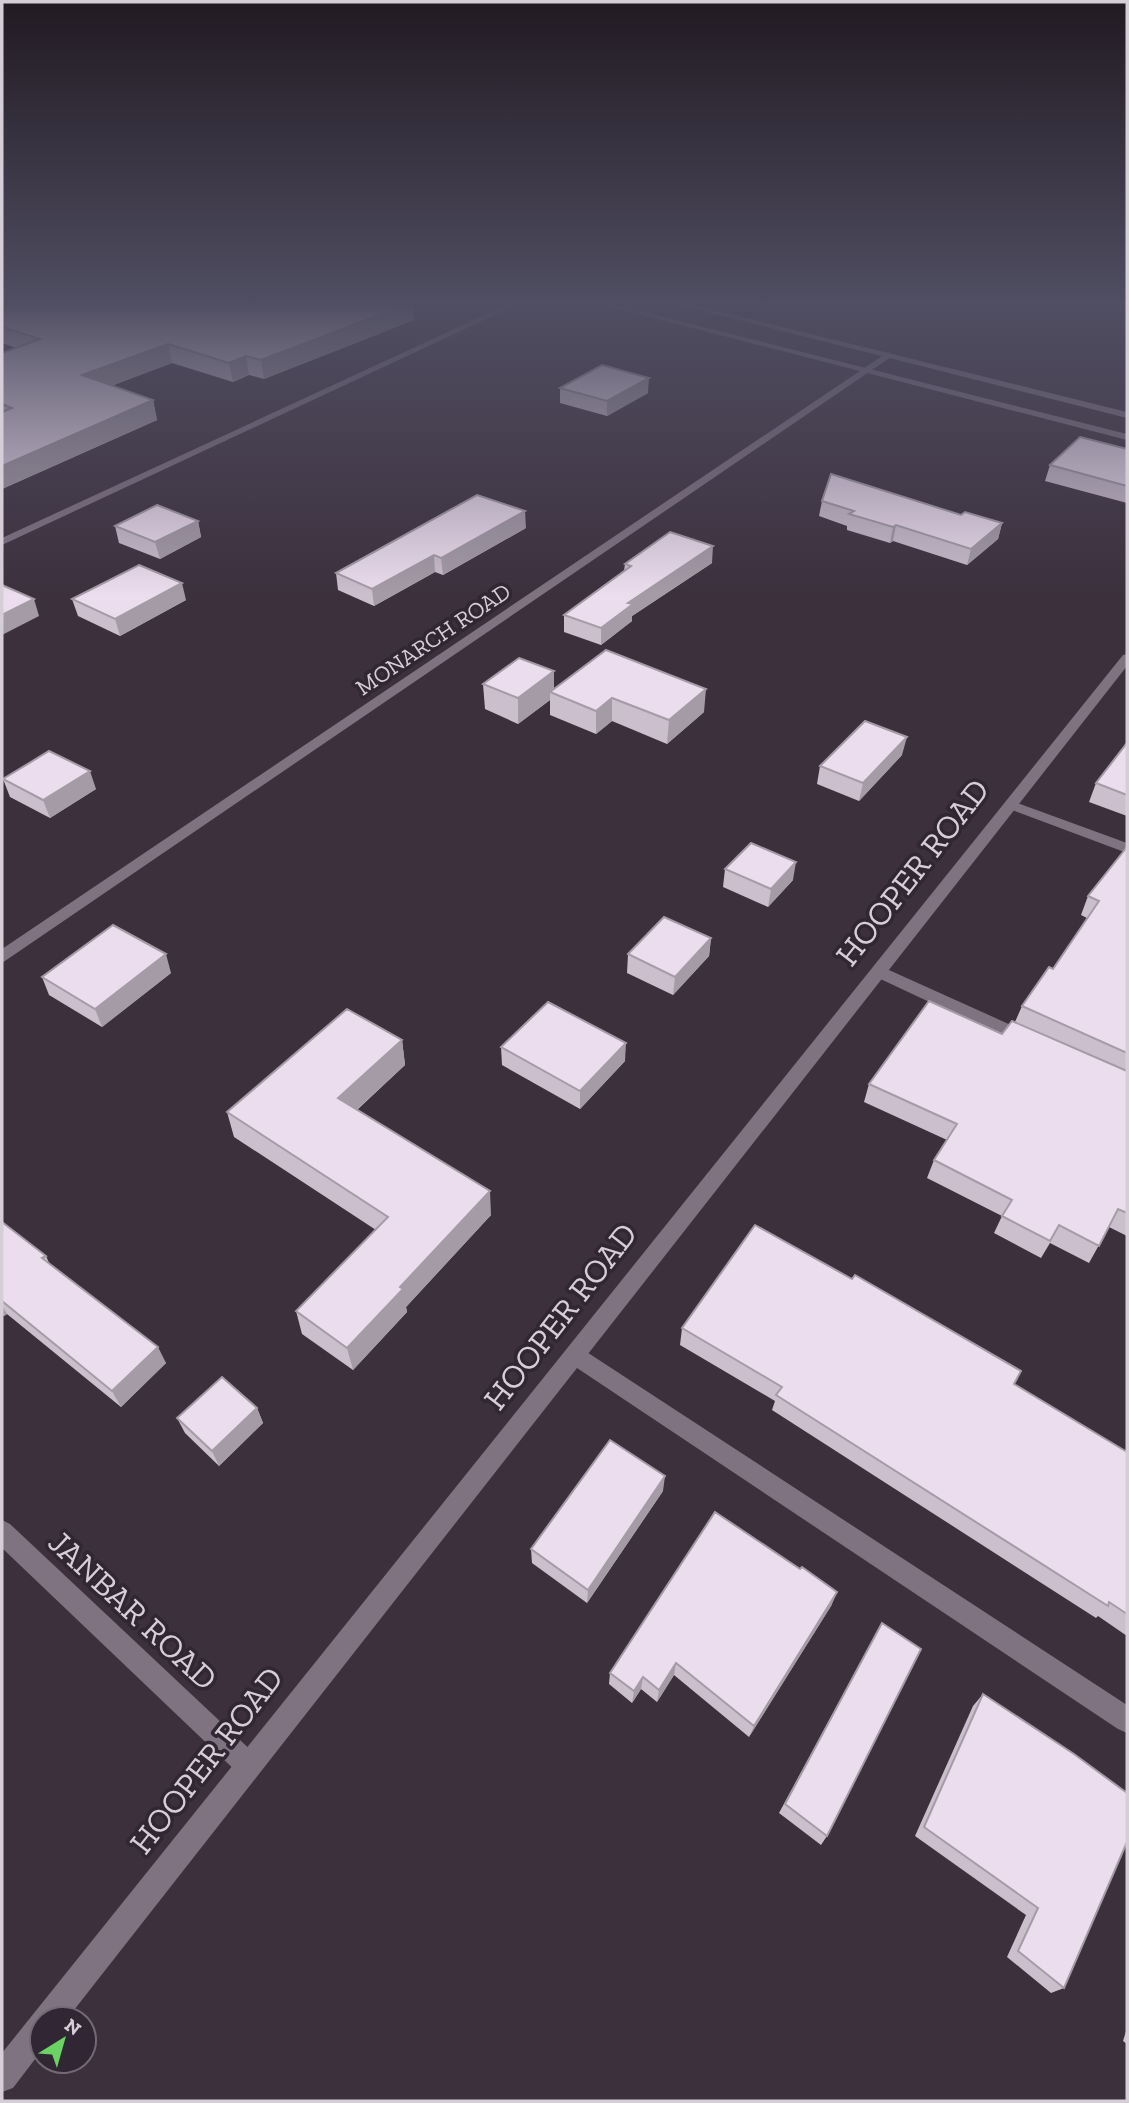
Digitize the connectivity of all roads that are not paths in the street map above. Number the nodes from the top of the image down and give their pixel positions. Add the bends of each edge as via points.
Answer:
1 (310, 399) edge
2 (823, 399) edge
3 (981, 399) edge
4 (1064, 399) edge
5 (1127, 415) edge
6 (1127, 436) edge
7 (2, 542) edge
8 (1126, 661) edge
9 (1012, 805) junction
10 (1127, 848) edge
11 (2, 957) edge
12 (880, 972) junction
13 (1041, 1046) edge
14 (576, 1355) junction
15 (2, 1532) edge
16 (1127, 1720) edge
17 (249, 1766) junction
18 (59, 2005) edge
19 (28, 2044) edge
20 (2, 2077) edge

1 - 7 street
2 - 11 street, MONARCH ROAD
3 - 6 street
4 - 5 street
8 - 9 street, HOOPER ROAD
9 - 10 street
9 - 12 street, HOOPER ROAD
12 - 13 street
12 - 14 street, HOOPER ROAD
14 - 16 street
14 - 17 street, HOOPER ROAD
15 - 17 street, JANBAR ROAD
17 - 18 street, HOOPER ROAD
19 - 20 street

